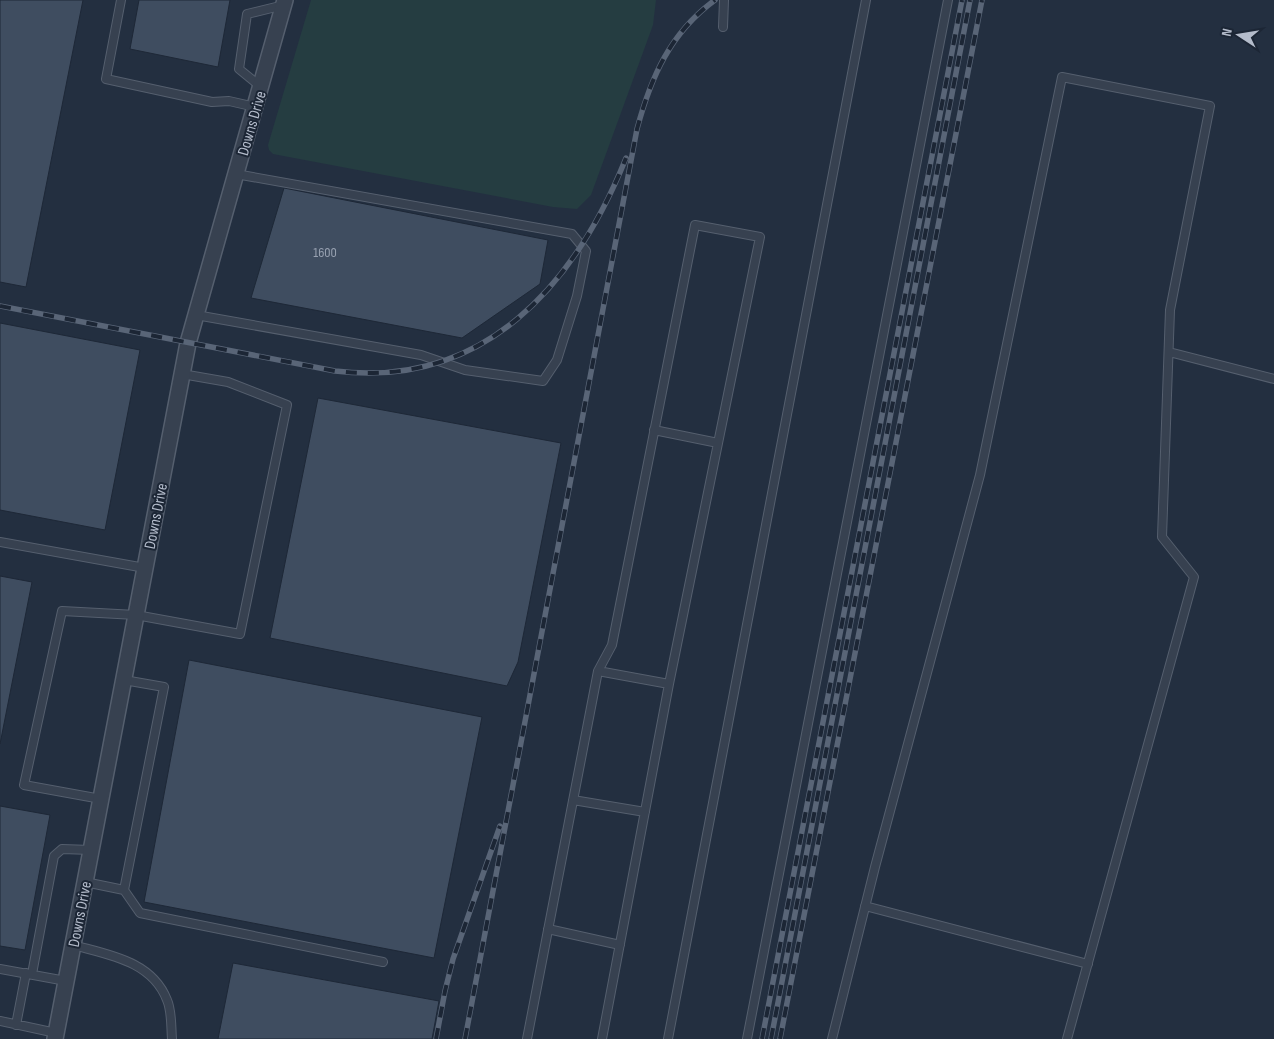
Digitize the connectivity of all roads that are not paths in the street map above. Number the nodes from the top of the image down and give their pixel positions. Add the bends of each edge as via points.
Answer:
1 (121, 0) edge
2 (724, 0) edge
3 (866, 0) edge
4 (948, 0) edge
5 (284, 2) edge
6 (723, 27) dead end
7 (261, 88) junction
8 (255, 107) junction
9 (236, 174) junction
10 (196, 315) junction
11 (1169, 352) junction
12 (182, 374) junction
13 (1274, 378) edge
14 (654, 430) junction
15 (718, 443) junction
16 (0, 542) edge
17 (145, 568) junction
18 (136, 615) junction
19 (598, 671) junction
20 (124, 680) junction
21 (669, 684) junction
22 (101, 799) junction
23 (573, 800) junction
24 (645, 812) junction
25 (91, 850) junction
26 (85, 882) junction
27 (124, 890) junction
28 (865, 906) junction
29 (548, 929) junction
30 (73, 945) junction
31 (620, 945) junction
32 (383, 962) dead end
33 (1088, 964) junction
34 (0, 969) edge
35 (29, 974) junction
36 (66, 981) junction
37 (0, 1021) edge
38 (16, 1024) junction
39 (56, 1036) edge
40 (172, 1039) edge
41 (527, 1039) edge
42 (602, 1039) edge
43 (668, 1039) edge
44 (747, 1039) edge
45 (832, 1039) edge
46 (1067, 1039) edge

1 - 8 lane via 106,79 212,102 229,101
2 - 6 lane
3 - 43 lane
4 - 44 lane
5 - 7 street, Downs Drive
5 - 7 lane via 247,14 239,69
7 - 8 street, Downs Drive
8 - 9 street, Downs Drive
9 - 10 street, Downs Drive
9 - 10 lane via 572,234 586,252 576,296 557,360 543,381 465,370 421,355
10 - 12 street, Downs Drive
11 - 13 lane
11 - 28 lane via 1170,310 1210,106 1062,77 980,475
11 - 33 lane via 1162,537 1194,577
12 - 17 street, Downs Drive
12 - 18 lane via 228,382 287,405 240,634
14 - 15 lane
14 - 15 lane via 695,225 760,237
14 - 19 lane via 612,645
15 - 21 lane
16 - 17 lane
17 - 18 street, Downs Drive
18 - 20 street, Downs Drive
18 - 22 lane via 62,611 24,785
19 - 21 lane
19 - 23 lane
20 - 22 street, Downs Drive
20 - 27 lane via 164,687
21 - 24 lane
22 - 25 street, Downs Drive
23 - 24 lane
23 - 29 lane
24 - 31 lane
25 - 26 street, Downs Drive
25 - 35 lane via 62,848 54,856
26 - 27 lane
26 - 30 street, Downs Drive
27 - 32 lane via 140,913
28 - 33 lane
28 - 45 lane
29 - 31 lane
29 - 41 lane
30 - 36 street, Downs Drive
30 - 40 lane via 126,960 152,975 168,1001
31 - 42 lane
33 - 46 lane
34 - 35 lane
35 - 36 lane
35 - 38 lane
36 - 39 street, Downs Drive
37 - 38 lane
38 - 39 lane

